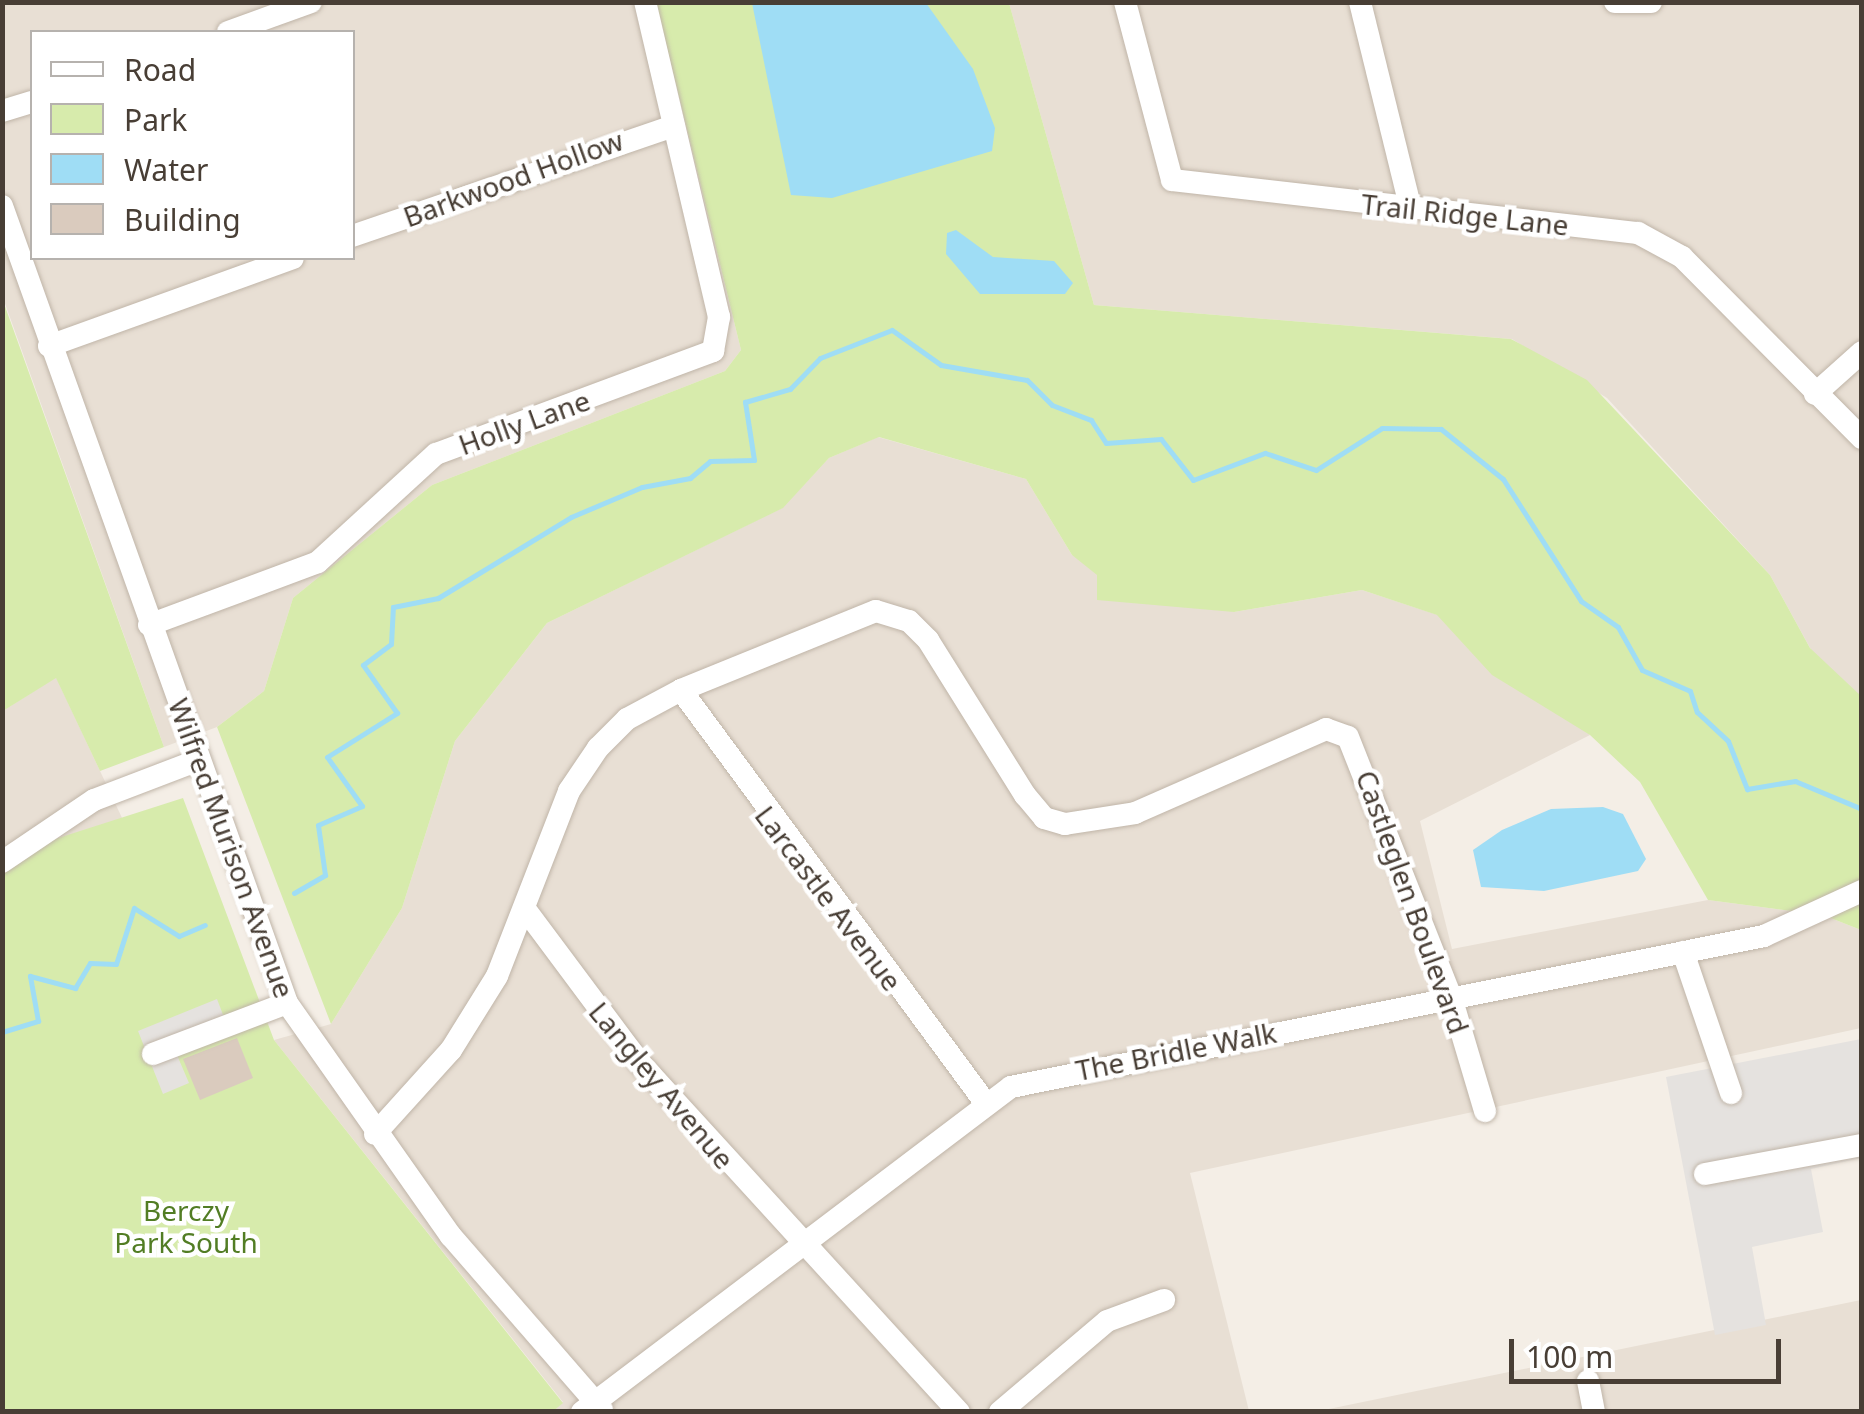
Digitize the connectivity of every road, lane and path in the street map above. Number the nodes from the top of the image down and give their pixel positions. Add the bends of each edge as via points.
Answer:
1 (311, 2) edge
2 (645, 2) edge
3 (1125, 2) edge
4 (1360, 2) edge
5 (1615, 2) edge
6 (1651, 2) edge
7 (234, 30) edge
8 (30, 103) edge
9 (2, 111) edge
10 (674, 126) junction
11 (2, 206) edge
12 (1411, 209) junction
13 (355, 235) edge
14 (286, 260) edge
15 (49, 346) junction
16 (1862, 352) edge
17 (1815, 394) junction
18 (1862, 438) edge
19 (150, 625) junction
20 (681, 690) junction
21 (198, 760) junction
22 (2, 862) edge
23 (1862, 891) edge
24 (528, 913) junction
25 (1684, 952) junction
26 (1451, 997) junction
27 (288, 1003) junction
28 (153, 1054) dead end
29 (1731, 1093) dead end
30 (984, 1101) junction
31 (1485, 1111) dead end
32 (375, 1134) junction
33 (1862, 1145) edge
34 (1705, 1174) dead end
35 (804, 1250) junction
36 (1164, 1300) dead end
37 (1588, 1380) dead end
38 (593, 1408) edge
39 (958, 1412) edge
40 (1000, 1412) edge
41 (1594, 1412) edge

1 - 7 street
2 - 10 street
3 - 12 street, Trail Ridge Lane via 1172,180
4 - 12 street
5 - 6 street
8 - 9 street
10 - 13 street, Barkwood Hollow
10 - 19 street, Holly Lane via 720,317 713,351 436,454 318,562
11 - 15 street, Wilfred Murison Avenue
12 - 17 street, Trail Ridge Lane via 1638,233 1682,257
14 - 15 street
15 - 19 street, Wilfred Murison Avenue
16 - 17 street
17 - 18 street, Trail Ridge Lane
19 - 21 street, Wilfred Murison Avenue
20 - 24 street, Castleglen Boulevard via 628,718 598,748 569,791
20 - 26 street, Castleglen Boulevard via 876,611 894,613 928,640 1044,818 1065,824 1135,813 1326,729 1348,737
20 - 30 street, Larcastle Avenue
21 - 22 street via 94,800
21 - 27 street, Wilfred Murison Avenue
23 - 25 street, The Bridle Walk via 1764,936
24 - 32 street, Castleglen Boulevard via 451,1050
24 - 35 street, Langley Avenue via 640,1063
25 - 26 street, The Bridle Walk
25 - 29 street
26 - 30 street, The Bridle Walk via 1077,1070
26 - 31 street, Castleglen Boulevard
27 - 28 street
27 - 32 street, Wilfred Murison Avenue
30 - 35 street, The Bridle Walk
32 - 38 street, Wilfred Murison Avenue
33 - 34 street
35 - 38 street, The Bridle Walk
35 - 39 street, Langley Avenue
36 - 40 street via 1107,1321
37 - 41 street

